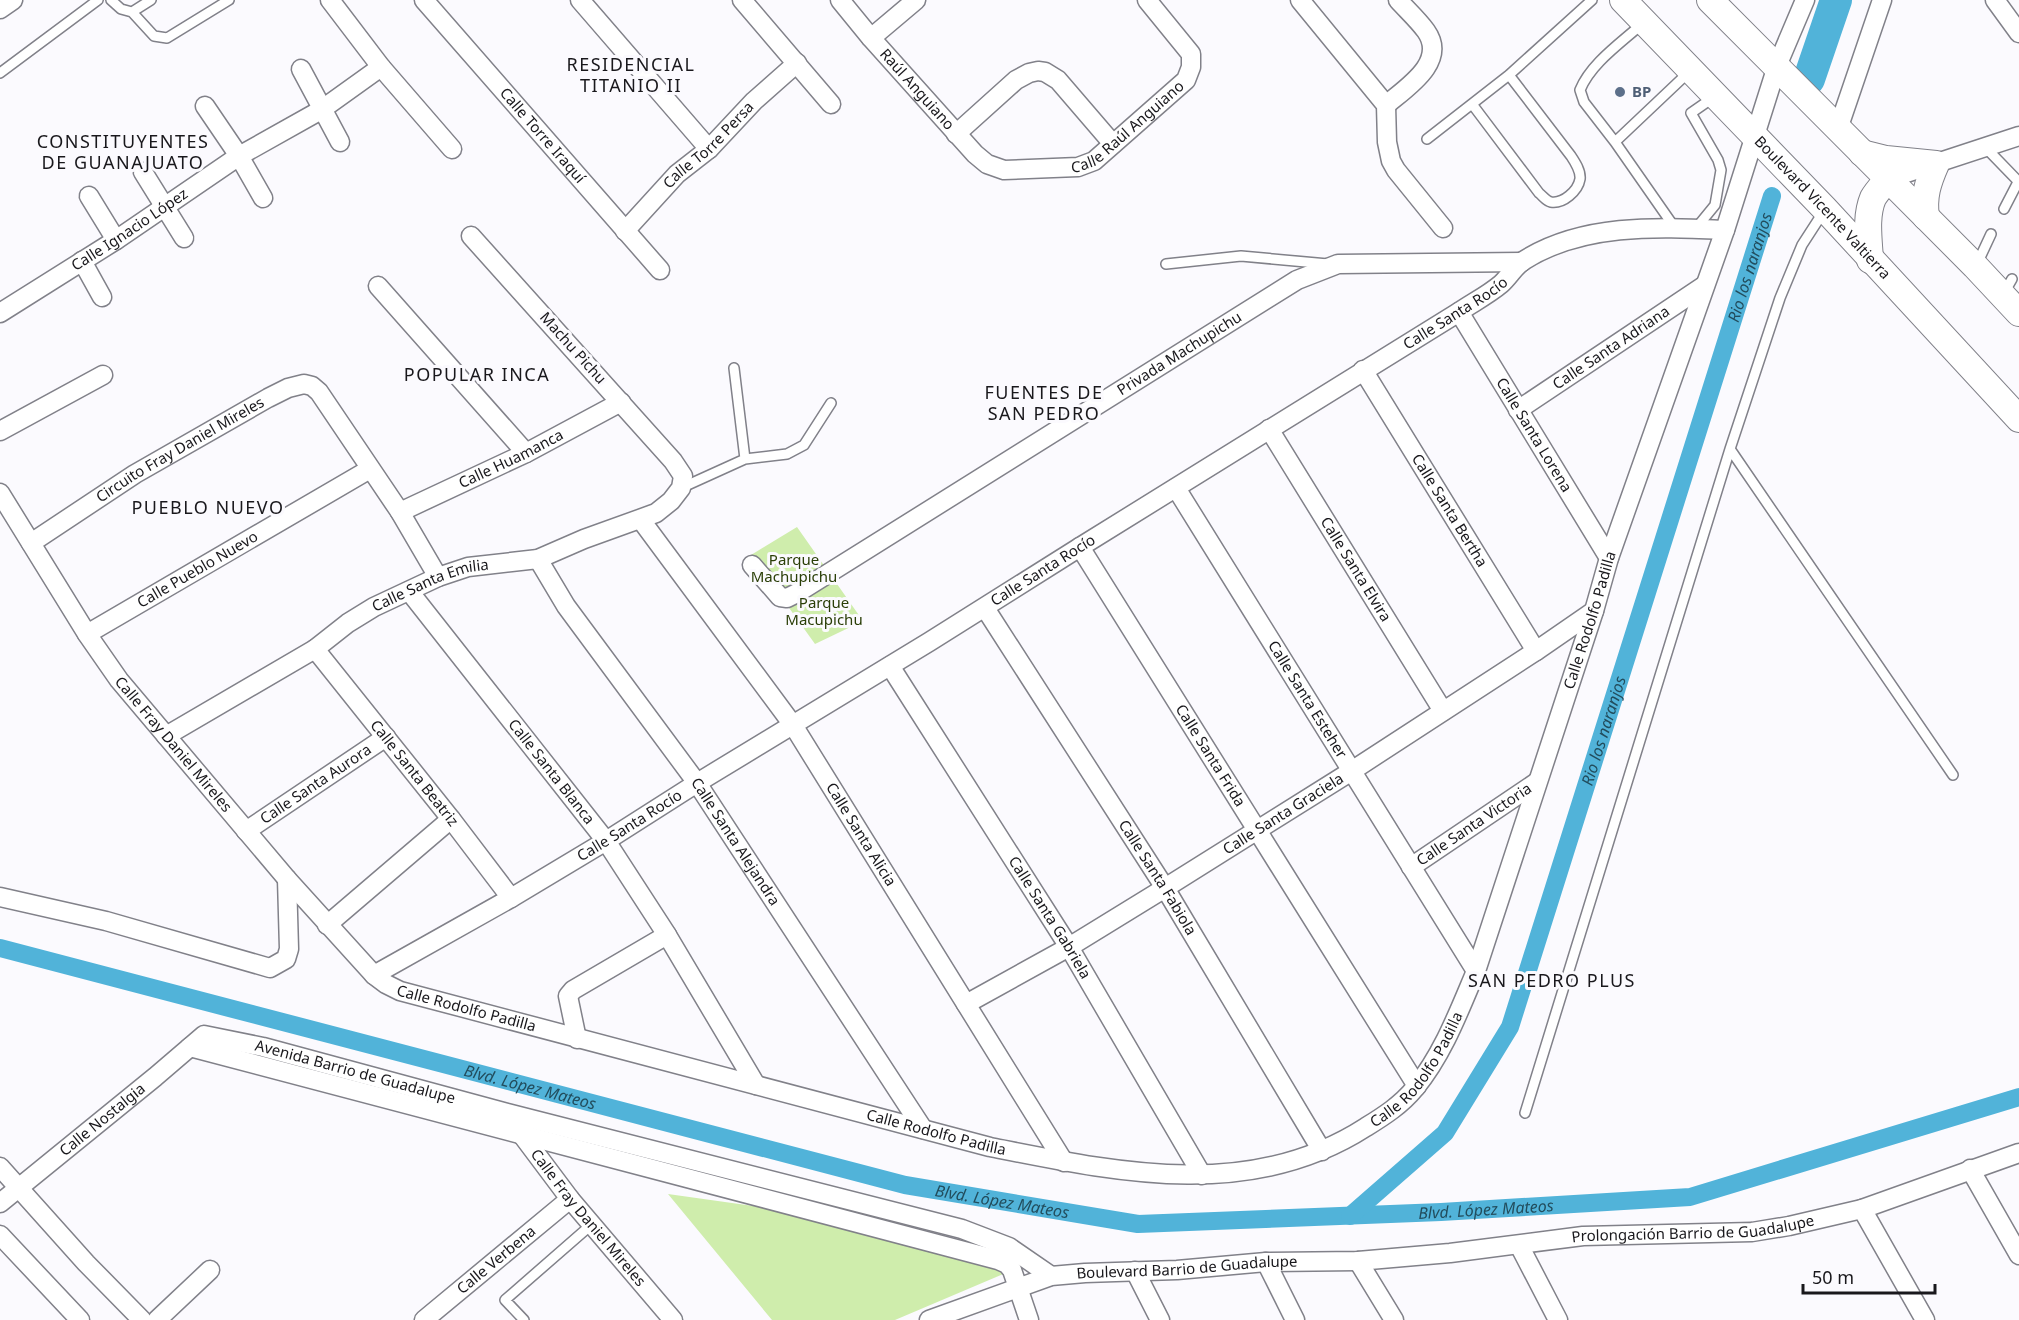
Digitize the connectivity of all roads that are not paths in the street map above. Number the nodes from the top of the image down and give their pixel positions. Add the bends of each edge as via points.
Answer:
1 (13, 0) edge
2 (98, 0) edge
3 (111, 0) edge
4 (151, 0) edge
5 (229, 0) edge
6 (330, 0) edge
7 (424, 0) edge
8 (580, 0) edge
9 (742, 0) edge
10 (840, 0) edge
11 (916, 0) edge
12 (1147, 0) edge
13 (1300, 0) edge
14 (1398, 0) edge
15 (1592, 0) edge
16 (1623, 0) edge
17 (1710, 0) edge
18 (1805, 0) edge
19 (1882, 0) edge
20 (1995, 0) edge
21 (0, 9) edge
22 (132, 12) junction
23 (1644, 22) junction
24 (2019, 33) edge
25 (871, 38) junction
26 (797, 63) junction
27 (1777, 66) junction
28 (381, 67) junction
29 (301, 69) dead end
30 (1691, 70) junction
31 (0, 73) edge
32 (1509, 75) junction
33 (1716, 96) junction
34 (831, 104) dead end
35 (1472, 104) junction
36 (1386, 105) junction
37 (205, 106) dead end
38 (321, 110) junction
39 (1838, 129) junction
40 (956, 134) junction
41 (2019, 136) edge
42 (1754, 137) junction
43 (1427, 139) dead end
44 (340, 142) dead end
45 (1615, 142) junction
46 (1113, 144) junction
47 (1986, 148) junction
48 (452, 149) dead end
49 (709, 149) junction
50 (1862, 153) junction
51 (239, 156) junction
52 (1936, 164) junction
53 (1004, 170) joint
54 (143, 172) dead end
55 (1888, 179) junction
56 (2019, 182) edge
57 (89, 196) dead end
58 (263, 198) dead end
59 (165, 207) junction
60 (1826, 209) junction
61 (2004, 209) dead end
62 (1926, 217) junction
63 (1443, 228) dead end
64 (1676, 228) junction
65 (1696, 228) junction
66 (1725, 230) junction
67 (625, 231) junction
68 (1991, 234) dead end
69 (471, 236) dead end
70 (184, 238) dead end
71 (116, 240) junction
72 (1870, 260) junction
73 (82, 261) junction
74 (1522, 262) junction
75 (1166, 264) dead end
76 (1338, 264) junction
77 (1976, 266) junction
78 (660, 270) dead end
79 (1706, 285) junction
80 (378, 286) dead end
81 (2011, 296) edge
82 (102, 297) dead end
83 (1459, 312) junction
84 (0, 313) edge
85 (734, 368) dead end
86 (1363, 370) junction
87 (103, 375) dead end
88 (621, 402) junction
89 (831, 403) dead end
90 (1518, 410) junction
91 (2016, 412) edge
92 (1269, 429) junction
93 (0, 431) edge
94 (1730, 449) junction
95 (526, 453) junction
96 (745, 459) junction
97 (370, 469) junction
98 (681, 488) junction
99 (1176, 488) junction
100 (0, 493) edge
101 (400, 512) junction
102 (641, 520) junction
103 (30, 543) junction
104 (1080, 547) junction
105 (1609, 558) junction
106 (538, 559) junction
107 (752, 565) dead end
108 (438, 577) junction
109 (409, 591) junction
110 (985, 608) junction
111 (1594, 611) junction
112 (87, 634) junction
113 (315, 650) junction
114 (1536, 651) junction
115 (890, 666) junction
116 (1443, 711) junction
117 (793, 725) junction
118 (166, 735) junction
119 (386, 737) junction
120 (1350, 772) junction
121 (1953, 775) dead end
122 (1537, 782) junction
123 (698, 783) junction
124 (451, 819) junction
125 (1258, 830) junction
126 (246, 831) junction
127 (606, 841) junction
128 (1411, 867) junction
129 (287, 879) junction
130 (1166, 888) junction
131 (0, 897) edge
132 (511, 898) junction
133 (327, 925) junction
134 (667, 935) junction
135 (1069, 947) junction
136 (1476, 971) junction
137 (374, 975) junction
138 (966, 1004) junction
139 (204, 1035) joint
140 (577, 1039) junction
141 (190, 1047) junction
142 (756, 1085) junction
143 (1417, 1086) junction
144 (507, 1113) junction
145 (1525, 1113) dead end
146 (923, 1129) junction
147 (522, 1135) junction
148 (1322, 1151) junction
149 (2019, 1153) edge
150 (1064, 1162) junction
151 (0, 1167) edge
152 (1970, 1169) junction
153 (1202, 1175) junction
154 (19, 1187) junction
155 (570, 1199) junction
156 (0, 1203) edge
157 (1862, 1209) junction
158 (591, 1225) junction
159 (0, 1235) edge
160 (1519, 1245) junction
161 (2019, 1255) edge
162 (1358, 1261) junction
163 (1266, 1262) junction
164 (210, 1270) dead end
165 (1135, 1271) junction
166 (1052, 1276) junction
167 (1017, 1288) junction
168 (80, 1320) edge
169 (142, 1320) edge
170 (157, 1320) edge
171 (424, 1320) edge
172 (524, 1320) edge
173 (673, 1320) edge
174 (929, 1320) edge
175 (1029, 1320) edge
176 (1160, 1320) edge
177 (1295, 1320) edge
178 (1394, 1320) edge
179 (1558, 1320) edge
180 (1925, 1320) edge

1 - 21 street
2 - 31 lane
3 - 22 lane
4 - 22 lane
5 - 22 lane via 167,38 154,36
6 - 28 street
7 - 67 street, Calle Torre Iraquí
8 - 49 street
9 - 26 street
10 - 25 street, Raúl Anguiano
11 - 25 street
12 - 46 street, Calle Raúl Anguiano via 1191,54 1191,67 1186,80
13 - 36 street
14 - 36 street via 1428,33 1432,56 1420,76
15 - 32 lane
16 - 23 main road, Boulevard Vicente Valtierra
17 - 27 main road
18 - 27 street, Calle Rodolfo Padilla
19 - 39 street
20 - 24 street
23 - 30 main road, Boulevard Vicente Valtierra
23 - 45 lane via 1596,66 1580,90 1584,102
25 - 40 street, Raúl Anguiano
26 - 34 street
26 - 49 street, Calle Torre Persa
27 - 39 main road
27 - 42 street, Calle Rodolfo Padilla
28 - 38 street, Calle Ignacio López
28 - 48 street
29 - 38 street
30 - 33 main road, Boulevard Vicente Valtierra
30 - 45 lane
32 - 35 lane
32 - 35 lane via 1577,167 1577,188 1568,196 1559,202 1549,202 1539,193
33 - 42 main road, Boulevard Vicente Valtierra
33 - 65 lane via 1691,113 1721,170 1715,204
35 - 43 lane
36 - 63 street via 1391,161
37 - 51 street
38 - 44 street
38 - 51 street, Calle Ignacio López
39 - 50 main road
40 - 46 street via 1016,80 1038,71 1058,80
40 - 53 street, Raúl Anguiano via 987,164
41 - 47 street
42 - 60 main road, Boulevard Vicente Valtierra
42 - 66 street, Calle Rodolfo Padilla
45 - 64 lane
46 - 53 street, Calle Raúl Anguiano via 1094,161 1078,167
47 - 52 street
47 - 56 lane
49 - 67 street, Calle Torre Persa via 677,174
50 - 52 main road
50 - 55 main road
51 - 58 street
51 - 59 street, Calle Ignacio López
52 - 55 street
52 - 62 main road via 1924,203
54 - 59 street
55 - 62 main road
55 - 72 main road via 1874,197 1869,213
56 - 61 lane
57 - 71 street
59 - 70 street
59 - 71 street, Calle Ignacio López
60 - 72 main road, Boulevard Vicente Valtierra
60 - 94 lane via 1802,245 1783,289
62 - 77 main road
64 - 65 street, Calle Santa Rocío
64 - 74 street, Calle Santa Rocío via 1589,235 1553,245
65 - 66 street, Calle Santa Rocío
66 - 79 street, Calle Rodolfo Padilla
67 - 78 street, Calle Torre Iraquí
68 - 77 lane
69 - 88 street, Machu Pichu
71 - 73 street, Calle Ignacio López
72 - 91 main road, Boulevard Vicente Valtierra
73 - 82 street
73 - 84 street, Calle Ignacio López
74 - 76 street, Privada Machupichu
74 - 83 street, Calle Santa Rocío via 1500,284
75 - 76 lane via 1241,256
76 - 107 street, Privada Machupichu via 1297,280 797,593 780,597
77 - 81 main road
79 - 90 street, Calle Santa Adriana
79 - 105 street, Calle Rodolfo Padilla
80 - 95 street
83 - 86 street, Calle Santa Rocío
83 - 90 street, Calle Santa Lorena
85 - 96 lane
86 - 92 street, Calle Santa Rocío
86 - 114 street, Calle Santa Bertha
87 - 93 street
88 - 95 street, Calle Huamanca
88 - 98 street, Machu Pichu via 673,460 683,476
89 - 96 lane via 804,445 788,454
90 - 105 street, Calle Santa Lorena
92 - 99 street, Calle Santa Rocío
92 - 116 street, Calle Santa Elvira
94 - 121 lane
94 - 145 lane
95 - 101 street, Calle Huamanca
96 - 98 lane
97 - 101 street
97 - 103 street, Circuito Fray Daniel Mireles via 330,407 312,386 304,384 288,388 135,474
97 - 112 street, Calle Pueblo Nuevo
98 - 102 street, Calle Santa Emilia via 656,513
99 - 104 street, Calle Santa Rocío
99 - 120 street, Calle Santa Esteher
100 - 103 street, Calle Fray Daniel Mireles
101 - 108 street
102 - 106 street, Calle Santa Emilia
102 - 117 street, Calle Santa Alicia
103 - 112 street, Calle Fray Daniel Mireles
104 - 110 street, Calle Santa Rocío
104 - 125 street, Calle Santa Frida
105 - 111 street, Calle Rodolfo Padilla
106 - 108 street, Calle Santa Emilia via 468,567
106 - 123 street, Calle Santa Alejandra via 566,606
108 - 109 street, Calle Santa Emilia
109 - 113 street, Calle Santa Emilia via 348,623
109 - 127 street, Calle Santa Blanca
110 - 115 street, Calle Santa Rocío
110 - 130 street, Calle Santa Fabiola
111 - 114 street, Calle Santa Graciela
111 - 122 street, Calle Rodolfo Padilla
112 - 118 street, Calle Fray Daniel Mireles via 119,680
113 - 118 street, Calle Santa Emilia
113 - 119 street, Calle Santa Beatriz
114 - 116 street, Calle Santa Graciela
115 - 117 street, Calle Santa Rocío
115 - 135 street, Calle Santa Gabriela
116 - 120 street, Calle Santa Graciela
117 - 123 street, Calle Santa Rocío
117 - 138 street, Calle Santa Alicia
118 - 126 street, Calle Fray Daniel Mireles
119 - 124 street, Calle Santa Beatriz
119 - 126 street, Calle Santa Aurora
120 - 125 street, Calle Santa Graciela
120 - 128 street, Calle Santa Esteher
122 - 128 street, Calle Santa Victoria
122 - 136 street, Calle Rodolfo Padilla
123 - 127 street, Calle Santa Rocío
123 - 146 street, Calle Santa Alejandra
124 - 132 street, Calle Santa Beatriz
124 - 133 street
125 - 130 street, Calle Santa Graciela
125 - 143 street, Calle Santa Frida
126 - 129 street, Calle Fray Daniel Mireles
127 - 132 street, Calle Santa Rocío
127 - 134 street, Calle Santa Blanca
128 - 136 street, Calle Santa Esteher
129 - 131 street via 290,949 286,959 270,968 106,921
129 - 133 street, Calle Fray Daniel Mireles
130 - 135 street, Calle Santa Graciela
130 - 148 street, Calle Santa Fabiola
132 - 137 street, Calle Santa Rocío
133 - 137 street, Calle Fray Daniel Mireles
134 - 140 street via 573,990 568,996
134 - 142 street, Calle Santa Blanca
135 - 138 street, Calle Santa Graciela
135 - 153 street, Calle Santa Gabriela
136 - 143 street, Calle Rodolfo Padilla via 1454,1024
137 - 140 street, Calle Rodolfo Padilla via 400,991
138 - 150 street, Calle Santa Alicia
139 - 141 street, Calle Nostalgia
139 - 144 street, Avenida Barrio de Guadalupe via 357,1071
140 - 142 street, Calle Rodolfo Padilla
141 - 147 street
141 - 154 street, Calle Nostalgia
142 - 146 street, Calle Rodolfo Padilla
143 - 148 street, Calle Rodolfo Padilla via 1402,1103
144 - 147 street, Calle Fray Daniel Mireles
144 - 166 street, Avenida Barrio de Guadalupe via 962,1229 1009,1247
146 - 150 street, Calle Rodolfo Padilla
147 - 155 street, Calle Fray Daniel Mireles
147 - 167 street via 998,1260 1012,1270
148 - 153 street, Calle Rodolfo Padilla via 1270,1167
149 - 152 street, Prolongación Barrio de Guadalupe
150 - 153 street, Calle Rodolfo Padilla via 1142,1173
151 - 154 street
152 - 157 street, Prolongación Barrio de Guadalupe
152 - 161 street
154 - 156 street, Calle Nostalgia
154 - 169 street
155 - 158 street, Calle Fray Daniel Mireles
155 - 171 street, Calle Verbena
157 - 160 street, Prolongación Barrio de Guadalupe via 1752,1232 1583,1236
157 - 180 street
158 - 172 lane via 506,1300
158 - 173 street, Calle Fray Daniel Mireles
159 - 168 street
160 - 162 street, Prolongación Barrio de Guadalupe
160 - 179 street
162 - 163 street, Boulevard Barrio de Guadalupe
162 - 178 street
163 - 165 street, Boulevard Barrio de Guadalupe
163 - 177 street
164 - 170 street
165 - 166 street, Boulevard Barrio de Guadalupe
165 - 176 street
166 - 167 street, Boulevard Barrio de Guadalupe
167 - 174 street, Boulevard Barrio de Guadalupe
167 - 175 street

